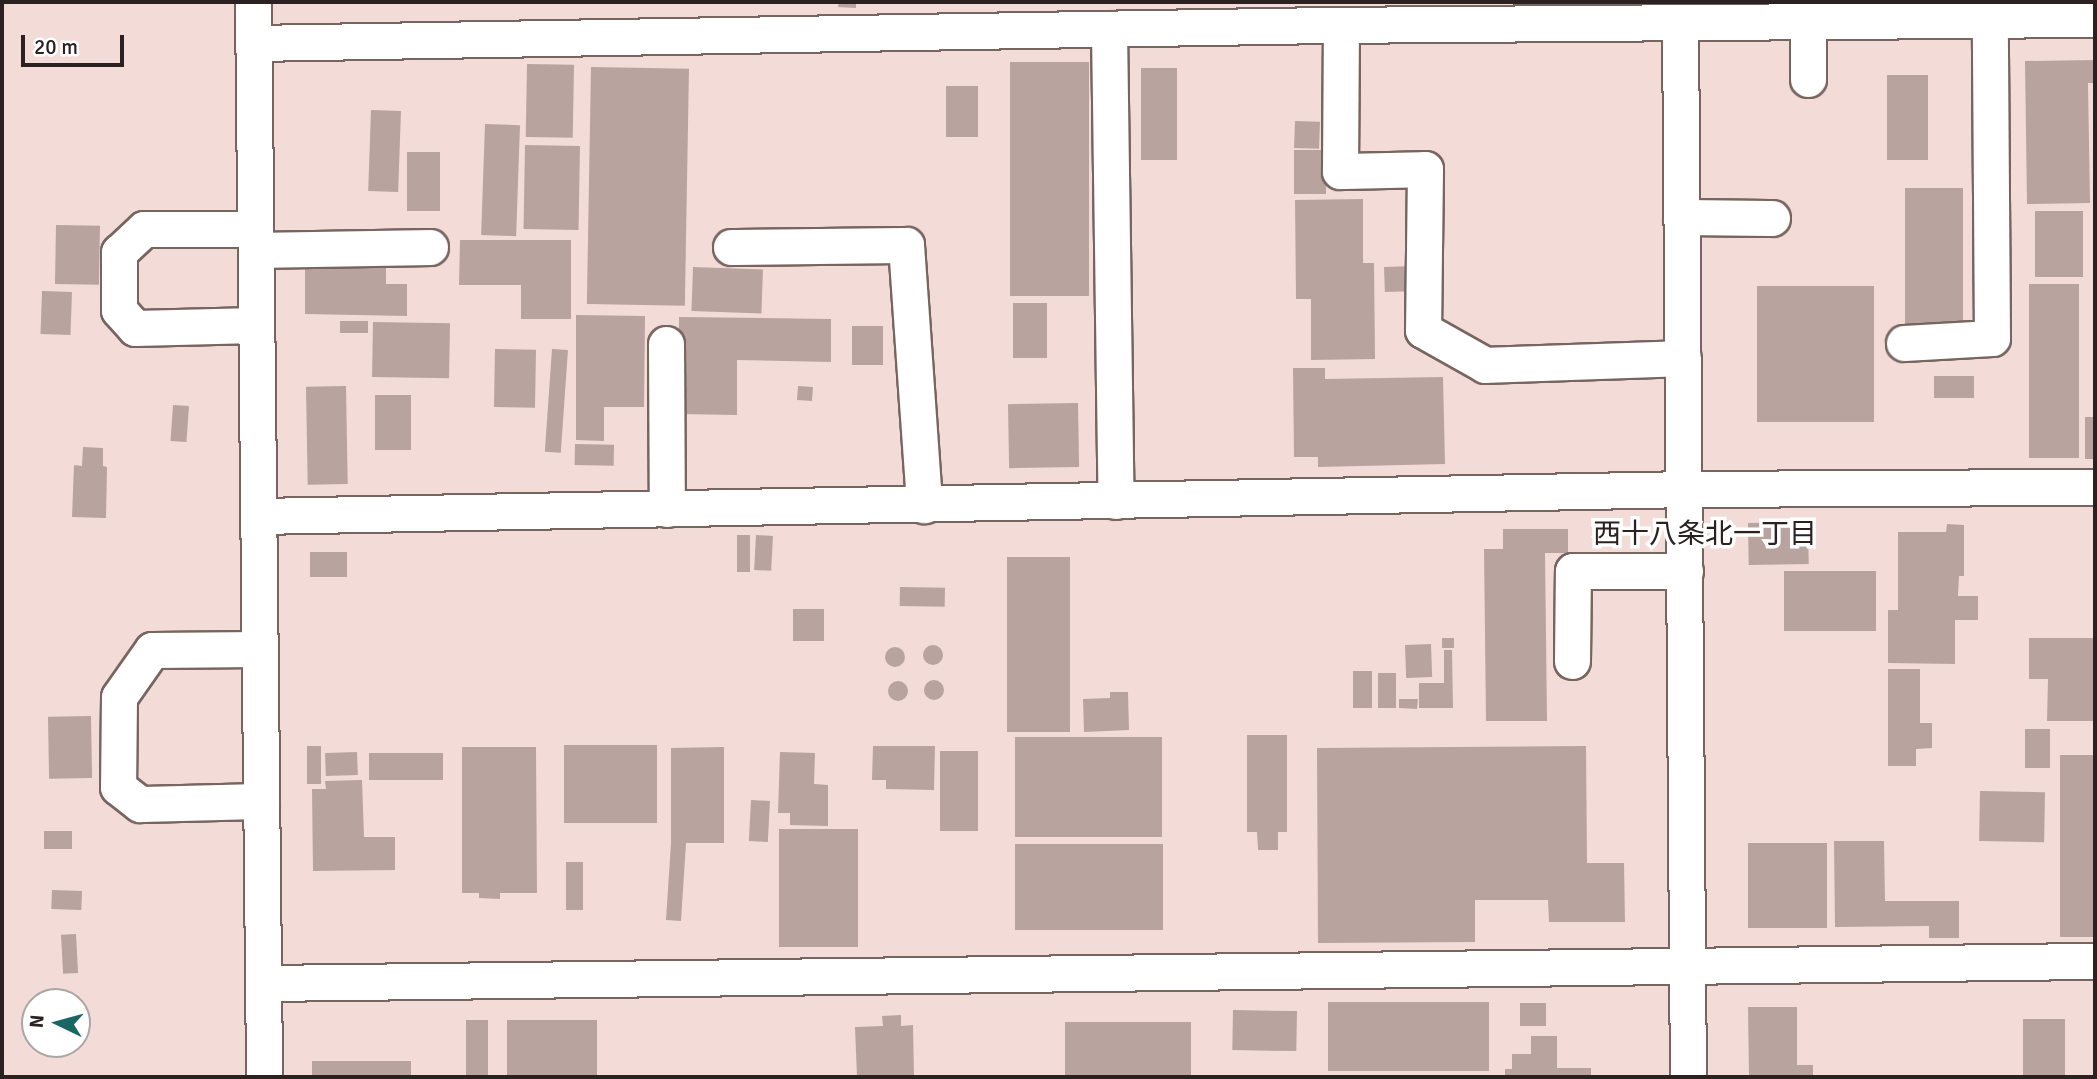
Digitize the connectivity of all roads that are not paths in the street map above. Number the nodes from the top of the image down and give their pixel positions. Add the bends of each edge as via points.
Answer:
1 (253, 2) edge
2 (2031, 11) edge
3 (1599, 12) edge
4 (1809, 12) edge
5 (972, 17) edge
6 (1330, 17) edge
7 (2095, 19) edge
8 (1990, 20) junction
9 (1681, 22) junction
10 (1109, 29) junction
11 (253, 43) junction
12 (1808, 79) dead end
13 (1681, 216) junction
14 (1772, 218) dead end
15 (255, 239) junction
16 (430, 247) dead end
17 (731, 247) dead end
18 (256, 325) junction
19 (1904, 343) dead end
20 (666, 344) dead end
21 (1683, 358) junction
22 (2095, 487) edge
23 (1685, 489) junction
24 (1116, 502) junction
25 (924, 505) junction
26 (667, 509) junction
27 (258, 516) junction
28 (1685, 571) junction
29 (259, 649) junction
30 (1572, 661) dead end
31 (261, 801) junction
32 (2095, 961) edge
33 (1687, 964) junction
34 (263, 983) junction
35 (264, 1077) edge
36 (1688, 1077) edge

1 - 11 street
2 - 7 street
2 - 8 street
3 - 6 street
3 - 9 street
4 - 8 street
4 - 9 street
4 - 12 street
5 - 10 street
5 - 11 street
6 - 10 street
6 - 21 street via 1340,171 1425,169 1423,330 1485,365
8 - 19 street via 1992,338
9 - 13 street
10 - 24 street
11 - 15 street
13 - 14 street
13 - 21 street
15 - 16 street
15 - 18 street
15 - 18 street via 144,229 119,252 119,310 135,328
17 - 25 street via 906,245
18 - 27 street
20 - 26 street
21 - 23 street
22 - 23 street
23 - 24 street
23 - 28 street
24 - 25 street
25 - 26 street
26 - 27 street
27 - 29 street
28 - 30 street via 1573,571
28 - 33 street
29 - 31 street
29 - 31 street via 152,650 119,697 118,787 140,804
31 - 34 street
32 - 33 street
33 - 34 street
33 - 36 street
34 - 35 street

